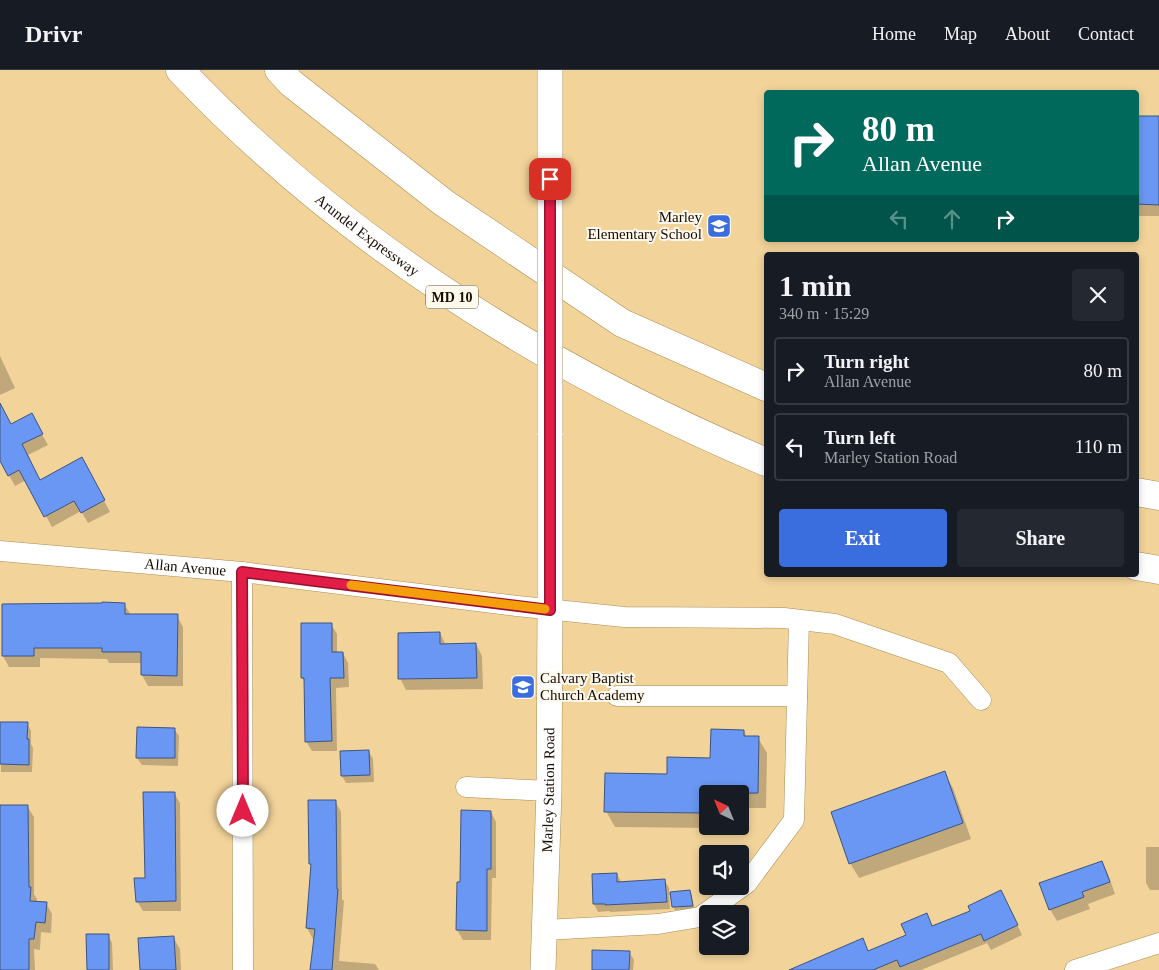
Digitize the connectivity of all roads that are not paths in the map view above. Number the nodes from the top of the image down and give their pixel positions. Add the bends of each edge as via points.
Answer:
1 (180, 70) edge
2 (279, 70) edge
3 (550, 70) edge
4 (764, 386) edge
5 (764, 461) edge
6 (1139, 493) edge
7 (1159, 496) edge
8 (0, 551) edge
9 (1139, 567) edge
10 (1159, 570) edge
11 (242, 572) junction
12 (550, 610) junction
13 (799, 620) junction
14 (616, 696) dead end
15 (797, 696) junction
16 (980, 700) dead end
17 (466, 787) dead end
18 (549, 791) junction
19 (544, 930) junction
20 (1159, 943) edge
21 (243, 970) edge
22 (543, 970) edge
23 (1075, 970) edge

1 - 5 highway, Arundel Expressway / MD 10 via 299,183 352,226 460,302 596,382 711,439
2 - 4 highway via 291,83 444,204 622,323
3 - 12 main road, Marley Station Road, bridge
6 - 7 highway
8 - 11 street, Allan Avenue
9 - 10 highway
11 - 12 street, Allan Avenue
11 - 21 street
12 - 13 street, Allan Avenue via 624,617
12 - 18 main road, Marley Station Road
13 - 15 street
13 - 16 street, Allan Avenue via 835,624 949,664
14 - 15 street
15 - 19 street via 794,820 747,883 700,917 658,924
17 - 18 street
18 - 19 main road, Marley Station Road
19 - 22 main road, Marley Station Road
20 - 23 street

